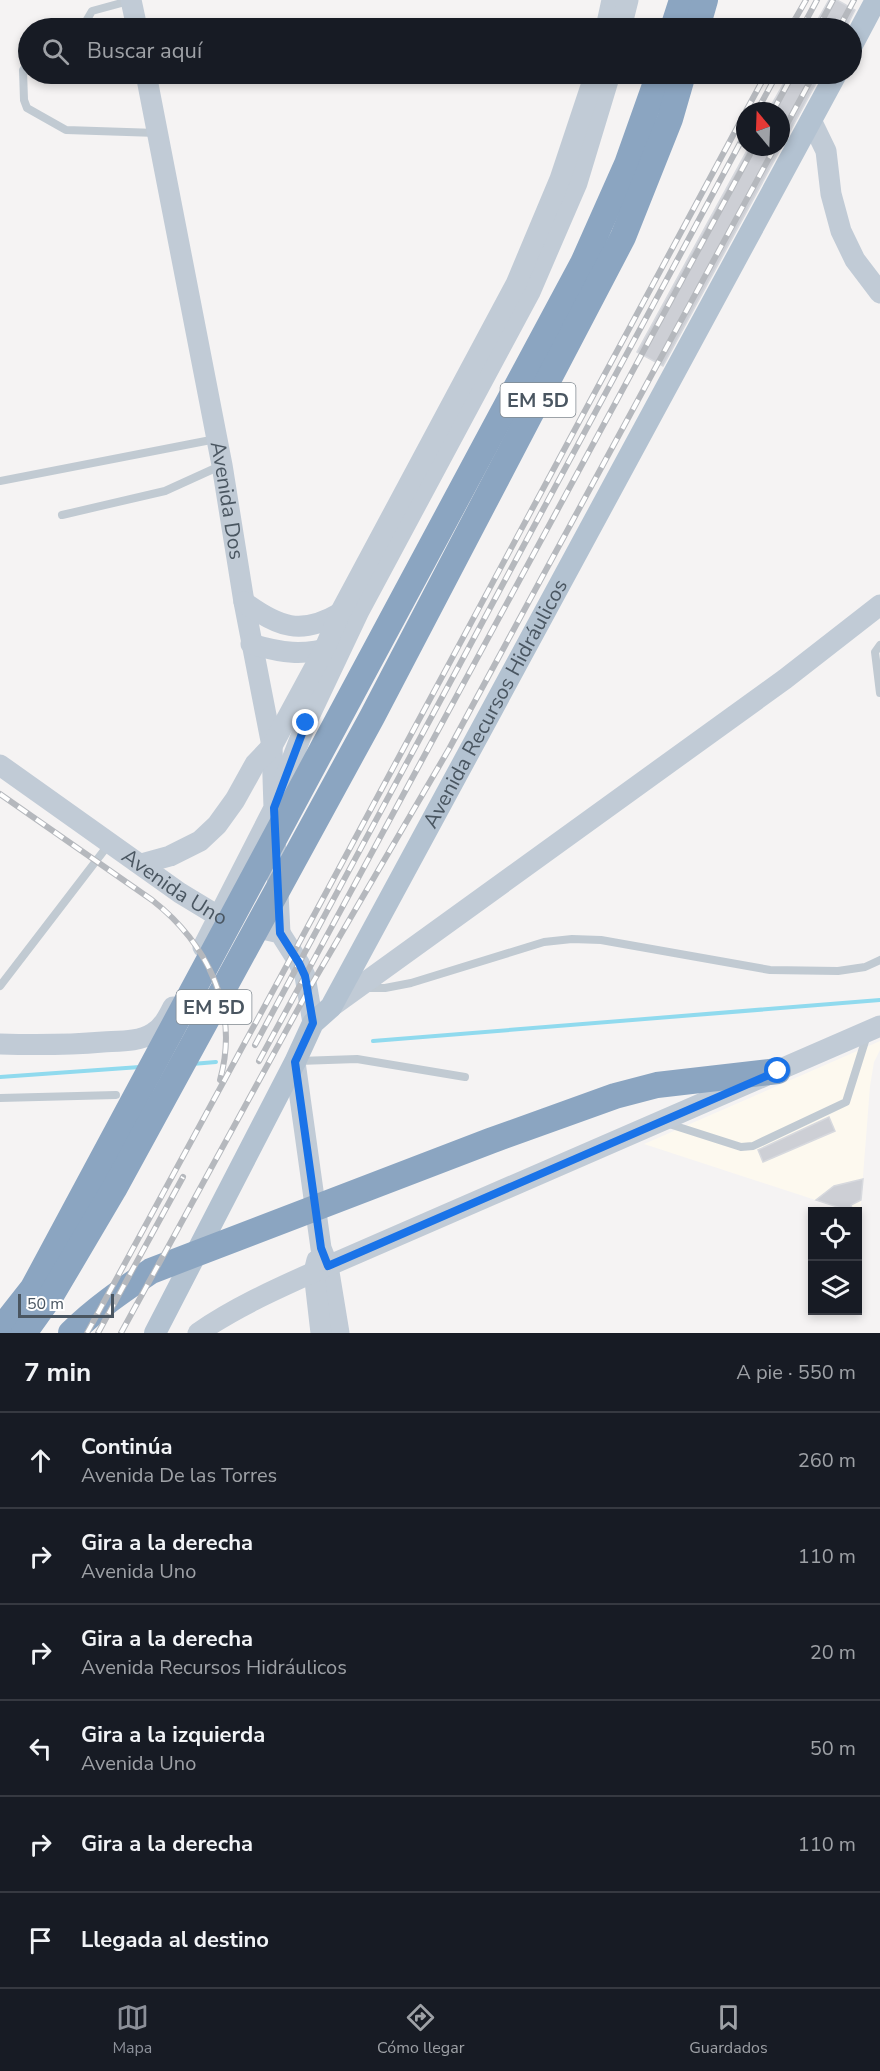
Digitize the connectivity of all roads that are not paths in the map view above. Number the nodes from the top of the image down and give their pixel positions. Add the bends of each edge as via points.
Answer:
1 (131, 0) edge
2 (612, 0) edge
3 (628, 0) edge
4 (682, 0) edge
5 (705, 0) edge
6 (876, 0) edge
7 (88, 18) edge
8 (135, 18) edge
9 (608, 18) edge
10 (624, 18) edge
11 (676, 18) edge
12 (700, 18) edge
13 (862, 26) edge
14 (23, 84) edge
15 (148, 84) edge
16 (592, 84) edge
17 (607, 84) edge
18 (655, 84) edge
19 (680, 84) edge
20 (831, 84) edge
21 (811, 120) junction
22 (158, 133) junction
23 (880, 293) edge
24 (217, 439) junction
25 (222, 465) junction
26 (0, 482) edge
27 (62, 515) dead end
28 (243, 602) junction
29 (880, 604) edge
30 (340, 614) junction
31 (251, 644) junction
32 (880, 645) edge
33 (333, 647) junction
34 (880, 693) edge
35 (272, 746) junction
36 (0, 765) edge
37 (274, 808) junction
38 (110, 842) junction
39 (141, 864) junction
40 (218, 916) junction
41 (280, 933) junction
42 (880, 960) edge
43 (0, 986) edge
44 (358, 987) junction
45 (331, 1007) junction
46 (313, 1023) junction
47 (874, 1029) edge
48 (0, 1044) edge
49 (295, 1062) junction
50 (778, 1071) junction
51 (465, 1077) dead end
52 (116, 1095) dead end
53 (0, 1098) edge
54 (662, 1122) junction
55 (321, 1262) junction
56 (42, 1292) junction
57 (0, 1330) edge
58 (24, 1333) edge
59 (71, 1333) edge
60 (154, 1333) edge
61 (198, 1333) edge
62 (321, 1333) edge
63 (339, 1333) edge

1 - 7 lane via 92,11
1 - 8 main road
2 - 9 main road
3 - 10 main road
4 - 11 highway
5 - 12 highway
6 - 13 main road
14 - 22 lane via 27,108 66,130
15 - 22 main road, Avenida Dos
16 - 30 main road via 560,179 516,284
17 - 33 main road via 577,183 530,292
18 - 56 highway, EM 5D via 627,164 583,263 343,712
19 - 56 highway, EM 5D via 623,237 372,717 119,1179
20 - 21 main road, Avenida Recursos Hidráulicos
21 - 23 main road via 826,151 831,195 841,231 860,269
21 - 45 main road, Avenida Recursos Hidráulicos
22 - 24 main road, Avenida Dos
24 - 25 main road, Avenida Dos
24 - 26 lane
25 - 27 lane via 165,491
25 - 28 main road, Avenida Dos
28 - 30 main road via 273,622 289,627 326,622
28 - 31 main road, Avenida Dos
29 - 44 main road via 785,679
30 - 33 main road
31 - 33 main road via 291,653
31 - 35 main road, Avenida Dos
32 - 34 lane via 875,652
33 - 35 main road
33 - 37 main road
35 - 37 main road, Avenida Dos
35 - 39 main road via 255,764 217,825 200,841 170,856
36 - 38 main road, Avenida Uno
37 - 40 main road, Avenida Dos
37 - 41 main road
38 - 39 main road, Avenida Uno
38 - 43 lane
39 - 40 main road, Avenida Uno
40 - 41 main road, Avenida Uno
40 - 48 main road, Avenida Dos via 165,1023 154,1033 118,1041 54,1046
41 - 46 main road via 305,976
42 - 44 lane via 838,971 770,970 601,940 572,939 544,942 411,983 386,988
44 - 45 main road
45 - 46 main road, Avenida Recursos Hidráulicos
46 - 49 main road, Avenida Recursos Hidráulicos
47 - 50 main road
47 - 54 lane via 846,1102 753,1146 741,1147
49 - 51 lane via 357,1059
49 - 55 main road
49 - 60 main road, Avenida Recursos Hidráulicos
50 - 54 main road
50 - 59 highway via 657,1085 490,1141 151,1271 113,1296
52 - 53 lane
54 - 55 main road
55 - 61 main road
55 - 62 main road
55 - 63 main road
56 - 57 highway, EM 5D
56 - 58 highway, EM 5D

